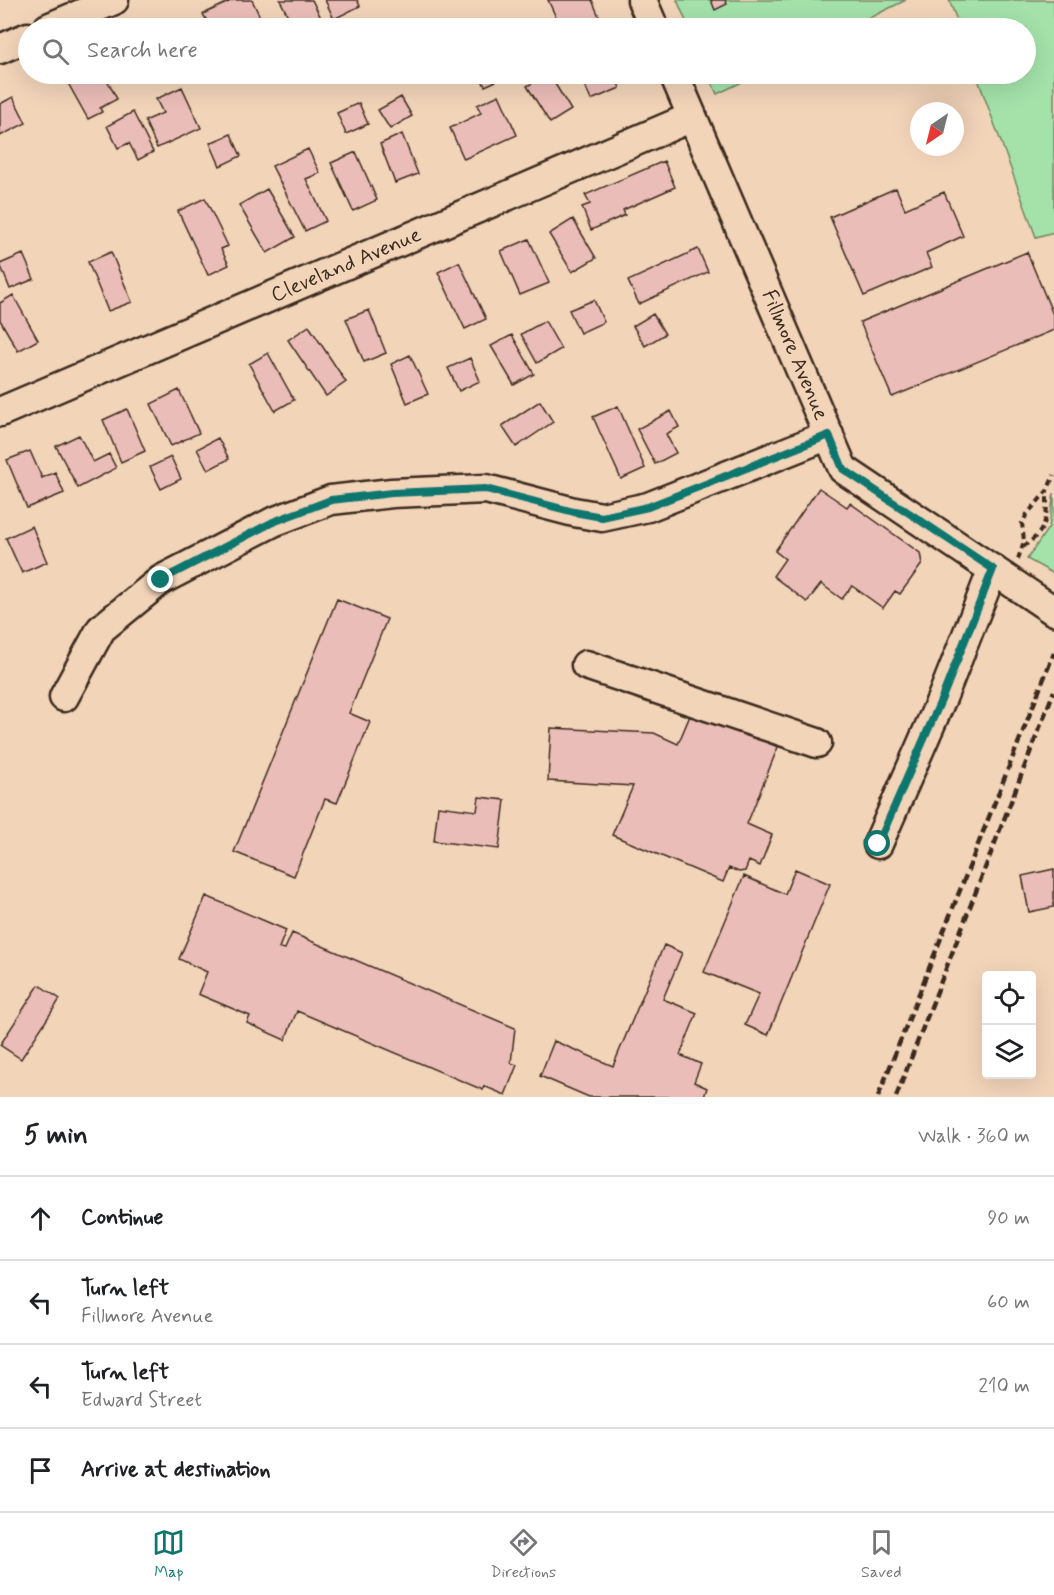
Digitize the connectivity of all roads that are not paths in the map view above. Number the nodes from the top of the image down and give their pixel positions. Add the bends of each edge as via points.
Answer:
1 (114, 0) edge
2 (642, 0) edge
3 (72, 18) edge
4 (650, 18) edge
5 (18, 41) edge
6 (0, 49) edge
7 (678, 84) edge
8 (692, 117) junction
9 (0, 412) edge
10 (829, 435) junction
11 (993, 569) junction
12 (1054, 611) edge
13 (586, 665) dead end
14 (64, 697) dead end
15 (817, 743) dead end
16 (878, 844) dead end

1 - 3 street
2 - 4 street
5 - 6 street
7 - 8 street, Fillmore Avenue
8 - 9 street, Cleveland Avenue
8 - 10 street, Fillmore Avenue
10 - 11 street, Fillmore Avenue via 843,469
10 - 14 street via 648,507 602,517 486,489 331,500 273,522 161,580 101,629
11 - 12 street, Fillmore Avenue
11 - 16 street
13 - 15 street

